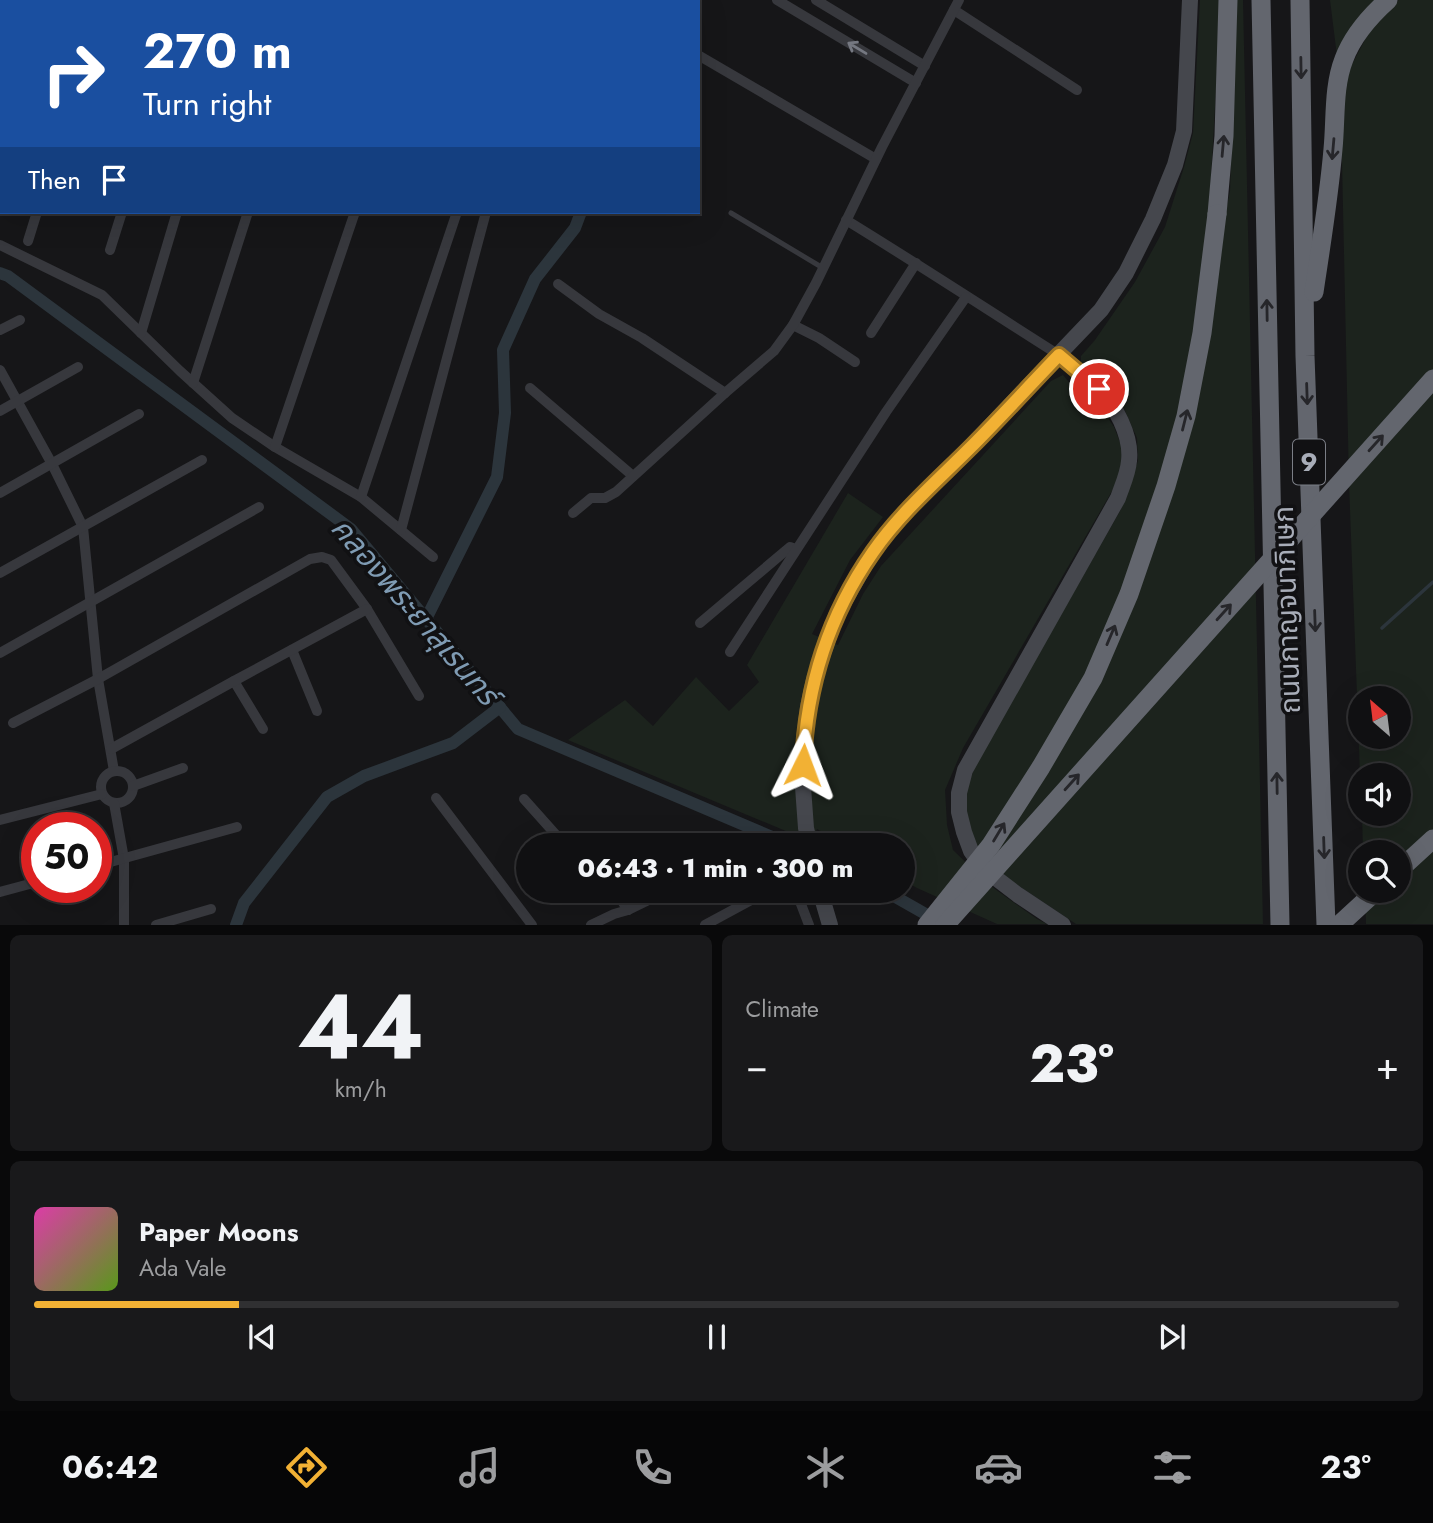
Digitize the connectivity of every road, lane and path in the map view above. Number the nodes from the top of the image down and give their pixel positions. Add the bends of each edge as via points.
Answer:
1 (777, 0) edge
2 (817, 0) edge
3 (1190, 0) edge
4 (1228, 0) edge
5 (1261, 0) edge
6 (1300, 0) edge
7 (1388, 0) edge
8 (957, 3) edge
9 (700, 55) edge
10 (925, 66) junction
11 (916, 83) junction
12 (1077, 90) dead end
13 (876, 159) junction
14 (731, 213) dead end
15 (36, 214) edge
16 (121, 214) edge
17 (176, 214) edge
18 (247, 214) edge
19 (354, 214) edge
20 (456, 214) edge
21 (485, 214) edge
22 (846, 220) junction
23 (28, 241) dead end
24 (0, 246) edge
25 (110, 250) dead end
26 (916, 263) junction
27 (823, 268) junction
28 (558, 284) dead end
29 (964, 295) junction
30 (20, 320) dead end
31 (793, 325) junction
32 (0, 330) edge
33 (141, 333) junction
34 (871, 333) dead end
35 (1059, 355) junction
36 (1305, 356) junction
37 (855, 362) dead end
38 (78, 367) dead end
39 (0, 370) edge
40 (1433, 379) edge
41 (193, 383) junction
42 (530, 388) dead end
43 (725, 393) junction
44 (17, 401) junction
45 (0, 411) edge
46 (139, 414) dead end
47 (275, 447) junction
48 (202, 460) dead end
49 (52, 464) junction
50 (634, 475) junction
51 (0, 493) edge
52 (360, 497) junction
53 (259, 506) dead end
54 (573, 513) dead end
55 (83, 527) junction
56 (401, 530) junction
57 (793, 550) junction
58 (433, 557) dead end
59 (0, 573) edge
60 (90, 602) junction
61 (367, 609) junction
62 (700, 622) dead end
63 (292, 650) junction
64 (730, 652) dead end
65 (0, 653) edge
66 (98, 678) junction
67 (234, 681) junction
68 (419, 696) dead end
69 (317, 711) dead end
70 (13, 723) dead end
71 (263, 729) dead end
72 (111, 750) junction
73 (183, 768) dead end
74 (114, 771) junction
75 (133, 786) junction
76 (102, 794) junction
77 (436, 798) dead end
78 (524, 799) dead end
79 (114, 803) junction
80 (0, 820) edge
81 (237, 827) dead end
82 (554, 833) edge
83 (808, 833) edge
84 (1433, 839) edge
85 (124, 859) junction
86 (1411, 859) edge
87 (112, 862) edge
88 (21, 886) edge
89 (0, 892) edge
90 (623, 903) edge
91 (642, 903) edge
92 (746, 903) edge
93 (801, 903) edge
94 (824, 903) edge
95 (1363, 903) edge
96 (211, 909) dead end
97 (628, 910) junction
98 (124, 925) edge
99 (156, 925) edge
100 (532, 925) edge
101 (591, 925) edge
102 (705, 925) edge
103 (809, 925) edge
104 (830, 925) edge
105 (927, 925) edge
106 (945, 925) edge
107 (1063, 925) edge
108 (1280, 925) edge
109 (1326, 925) edge
110 (1339, 925) edge

11 -> 1 street
2 - 10 street
3 - 35 main road via 1184,131 1175,165 1126,273 1101,310
105 -> 4 highway, bridge via 991,845 1093,678 1158,509 1186,416 1202,333 1224,136
108 -> 5 highway, ถนนกาญจนาภิเษก / 9
6 -> 36 highway, ถนนกาญจนาภิเษก / 9
7 -> 36 highway via 1357,35 1337,82 1333,151
8 - 10 street
8 - 12 street
9 - 13 street
10 - 11 street
11 - 13 street
13 - 22 street
14 - 27 lane
15 - 23 street
16 - 25 street
17 - 33 street
18 - 41 street
19 - 47 street
20 - 52 street
21 - 56 street
22 - 26 street
22 - 27 street
24 - 33 street via 102,295
26 - 29 street
26 - 34 street
27 - 31 street
28 - 43 street
29 - 35 street
29 - 57 street via 881,408
30 - 32 street
31 - 37 street
31 - 43 street via 774,351
33 - 41 street
35 - 83 main road via 899,519 873,551 836,615 811,694 804,740
35 - 107 main road via 1099,389 1119,417 1130,459 1118,498 965,770 958,812 971,851 984,869
36 -> 109 highway, ถนนกาญจนาภิเษก / 9
38 - 44 street
39 - 44 street
106 -> 40 highway, bridge
41 - 47 street via 232,418
42 - 50 street
43 - 50 street
44 - 45 street
44 - 49 street
46 - 49 street
47 - 52 street
48 - 55 street
49 - 51 street
49 - 55 street
50 - 54 street via 616,492 591,498
52 - 56 street
53 - 60 street
55 - 59 street
55 - 60 street
56 - 58 street
57 - 62 street
57 - 64 street
60 - 65 street
60 - 66 street
61 - 63 street
61 - 66 street via 331,560 322,556 310,559
61 - 68 street
63 - 67 street
63 - 69 street
66 - 70 street
66 - 72 street
67 - 71 street
67 - 72 street
72 - 74 street
73 - 75 street
74 - 75 street via 127,774
74 - 76 street via 101,782
75 - 79 street via 129,798
76 - 79 street
76 - 80 street
77 - 100 street
78 - 82 street
79 - 85 street
81 - 85 street
84 - 86 highway
85 - 87 street
85 - 98 street
88 - 89 street
90 - 97 street
91 - 97 street
92 - 102 street
93 - 103 street
94 - 104 main road
95 - 110 highway
96 - 99 street
97 - 101 street

